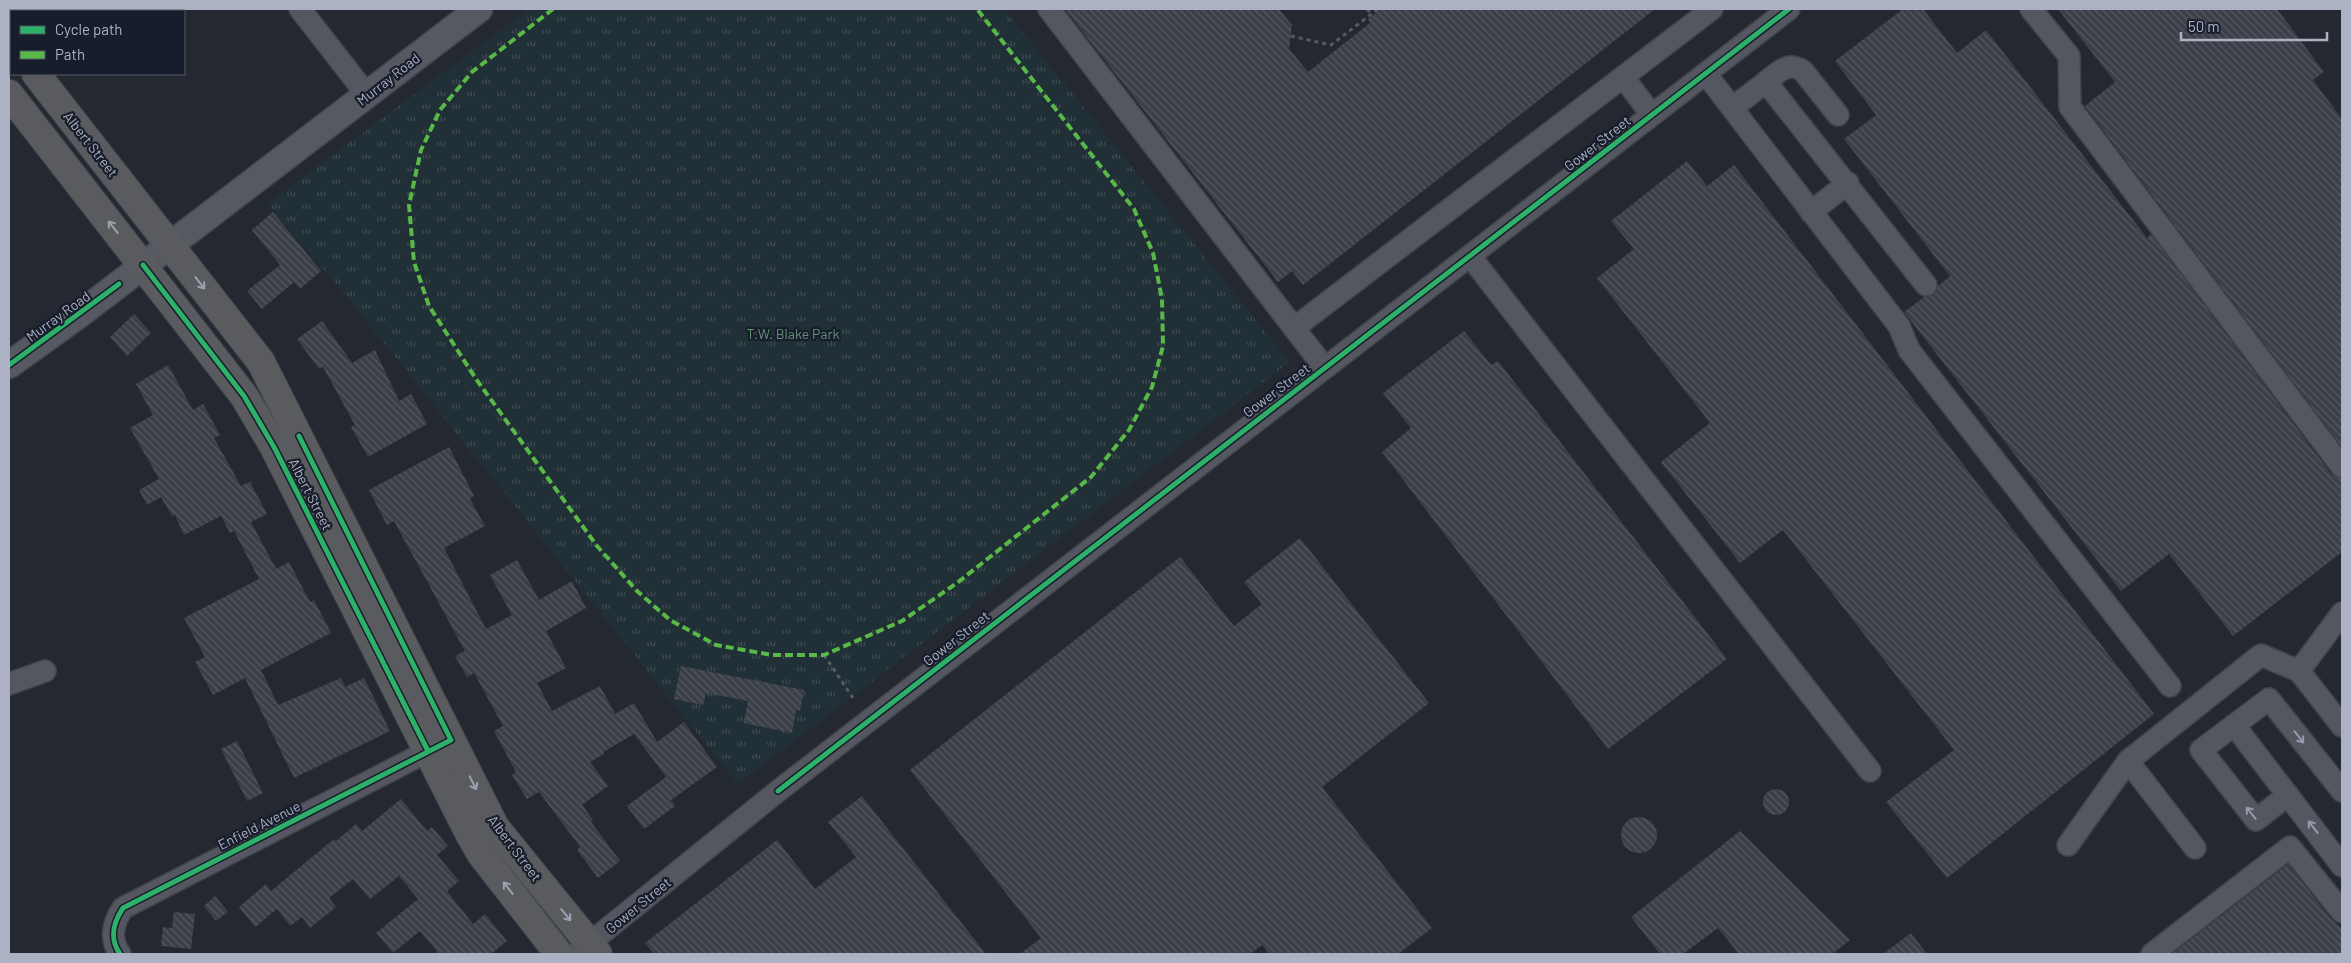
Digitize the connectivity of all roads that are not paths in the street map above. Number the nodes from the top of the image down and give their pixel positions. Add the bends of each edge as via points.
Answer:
1 (300, 9) edge
2 (479, 9) edge
3 (1049, 9) edge
4 (1712, 9) edge
5 (1789, 9) edge
6 (2031, 9) edge
7 (1706, 74) junction
8 (37, 75) edge
9 (1623, 77) junction
10 (1766, 82) junction
11 (9, 94) edge
12 (368, 95) junction
13 (1732, 108) junction
14 (1652, 115) junction
15 (1838, 115) dead end
16 (1848, 183) junction
17 (1811, 212) junction
18 (170, 244) junction
19 (1470, 256) junction
20 (143, 265) junction
21 (1926, 285) dead end
22 (1294, 328) junction
23 (9, 365) edge
24 (1324, 368) junction
25 (287, 442) junction
26 (2342, 467) edge
27 (2342, 613) edge
28 (45, 671) dead end
29 (2299, 671) junction
30 (9, 684) edge
31 (2170, 686) dead end
32 (2234, 725) junction
33 (2342, 726) edge
34 (439, 746) junction
35 (2128, 761) junction
36 (1870, 771) dead end
37 (2342, 791) edge
38 (2288, 795) junction
39 (2068, 845) dead end
40 (2195, 848) dead end
41 (2342, 866) edge
42 (2342, 912) edge
43 (588, 951) edge
44 (120, 954) edge
45 (559, 954) edge
46 (2152, 954) edge

1 - 12 street
2 - 12 main road, Murray Road
3 - 22 street
4 - 9 street
5 - 7 street, Gower Street
6 - 26 street via 2069,56 2070,107
7 - 13 street
7 - 14 street, Gower Street
8 - 18 highway, Albert Street
9 - 14 street
9 - 22 street
10 - 13 street
10 - 15 street via 1785,67 1797,67
10 - 16 street
20 -> 11 highway, Albert Street
12 - 18 main road, Murray Road
13 - 17 street
14 - 19 street, Gower Street
16 - 17 street
16 - 21 street
17 - 31 street via 1899,326 1909,350
18 - 20 main road, Murray Road
18 -> 25 highway, Albert Street via 261,362
19 - 24 street, Gower Street
19 - 36 street
20 - 23 main road, Murray Road
20 - 25 highway, Albert Street via 244,396
22 - 24 street
24 - 43 street, Gower Street via 778,791
25 - 34 highway, Albert Street
27 - 29 street
28 - 30 street
29 - 33 street
29 - 35 street via 2262,655
32 -> 37 street via 2269,698
32 - 38 street
38 -> 32 street via 2256,820 2201,750
34 -> 43 highway, Albert Street
34 - 44 street, Enfield Avenue via 123,908 114,921 113,935
45 -> 34 highway, Albert Street via 481,854
35 - 39 street
35 - 40 street
41 -> 38 street
42 - 46 street via 2290,847

